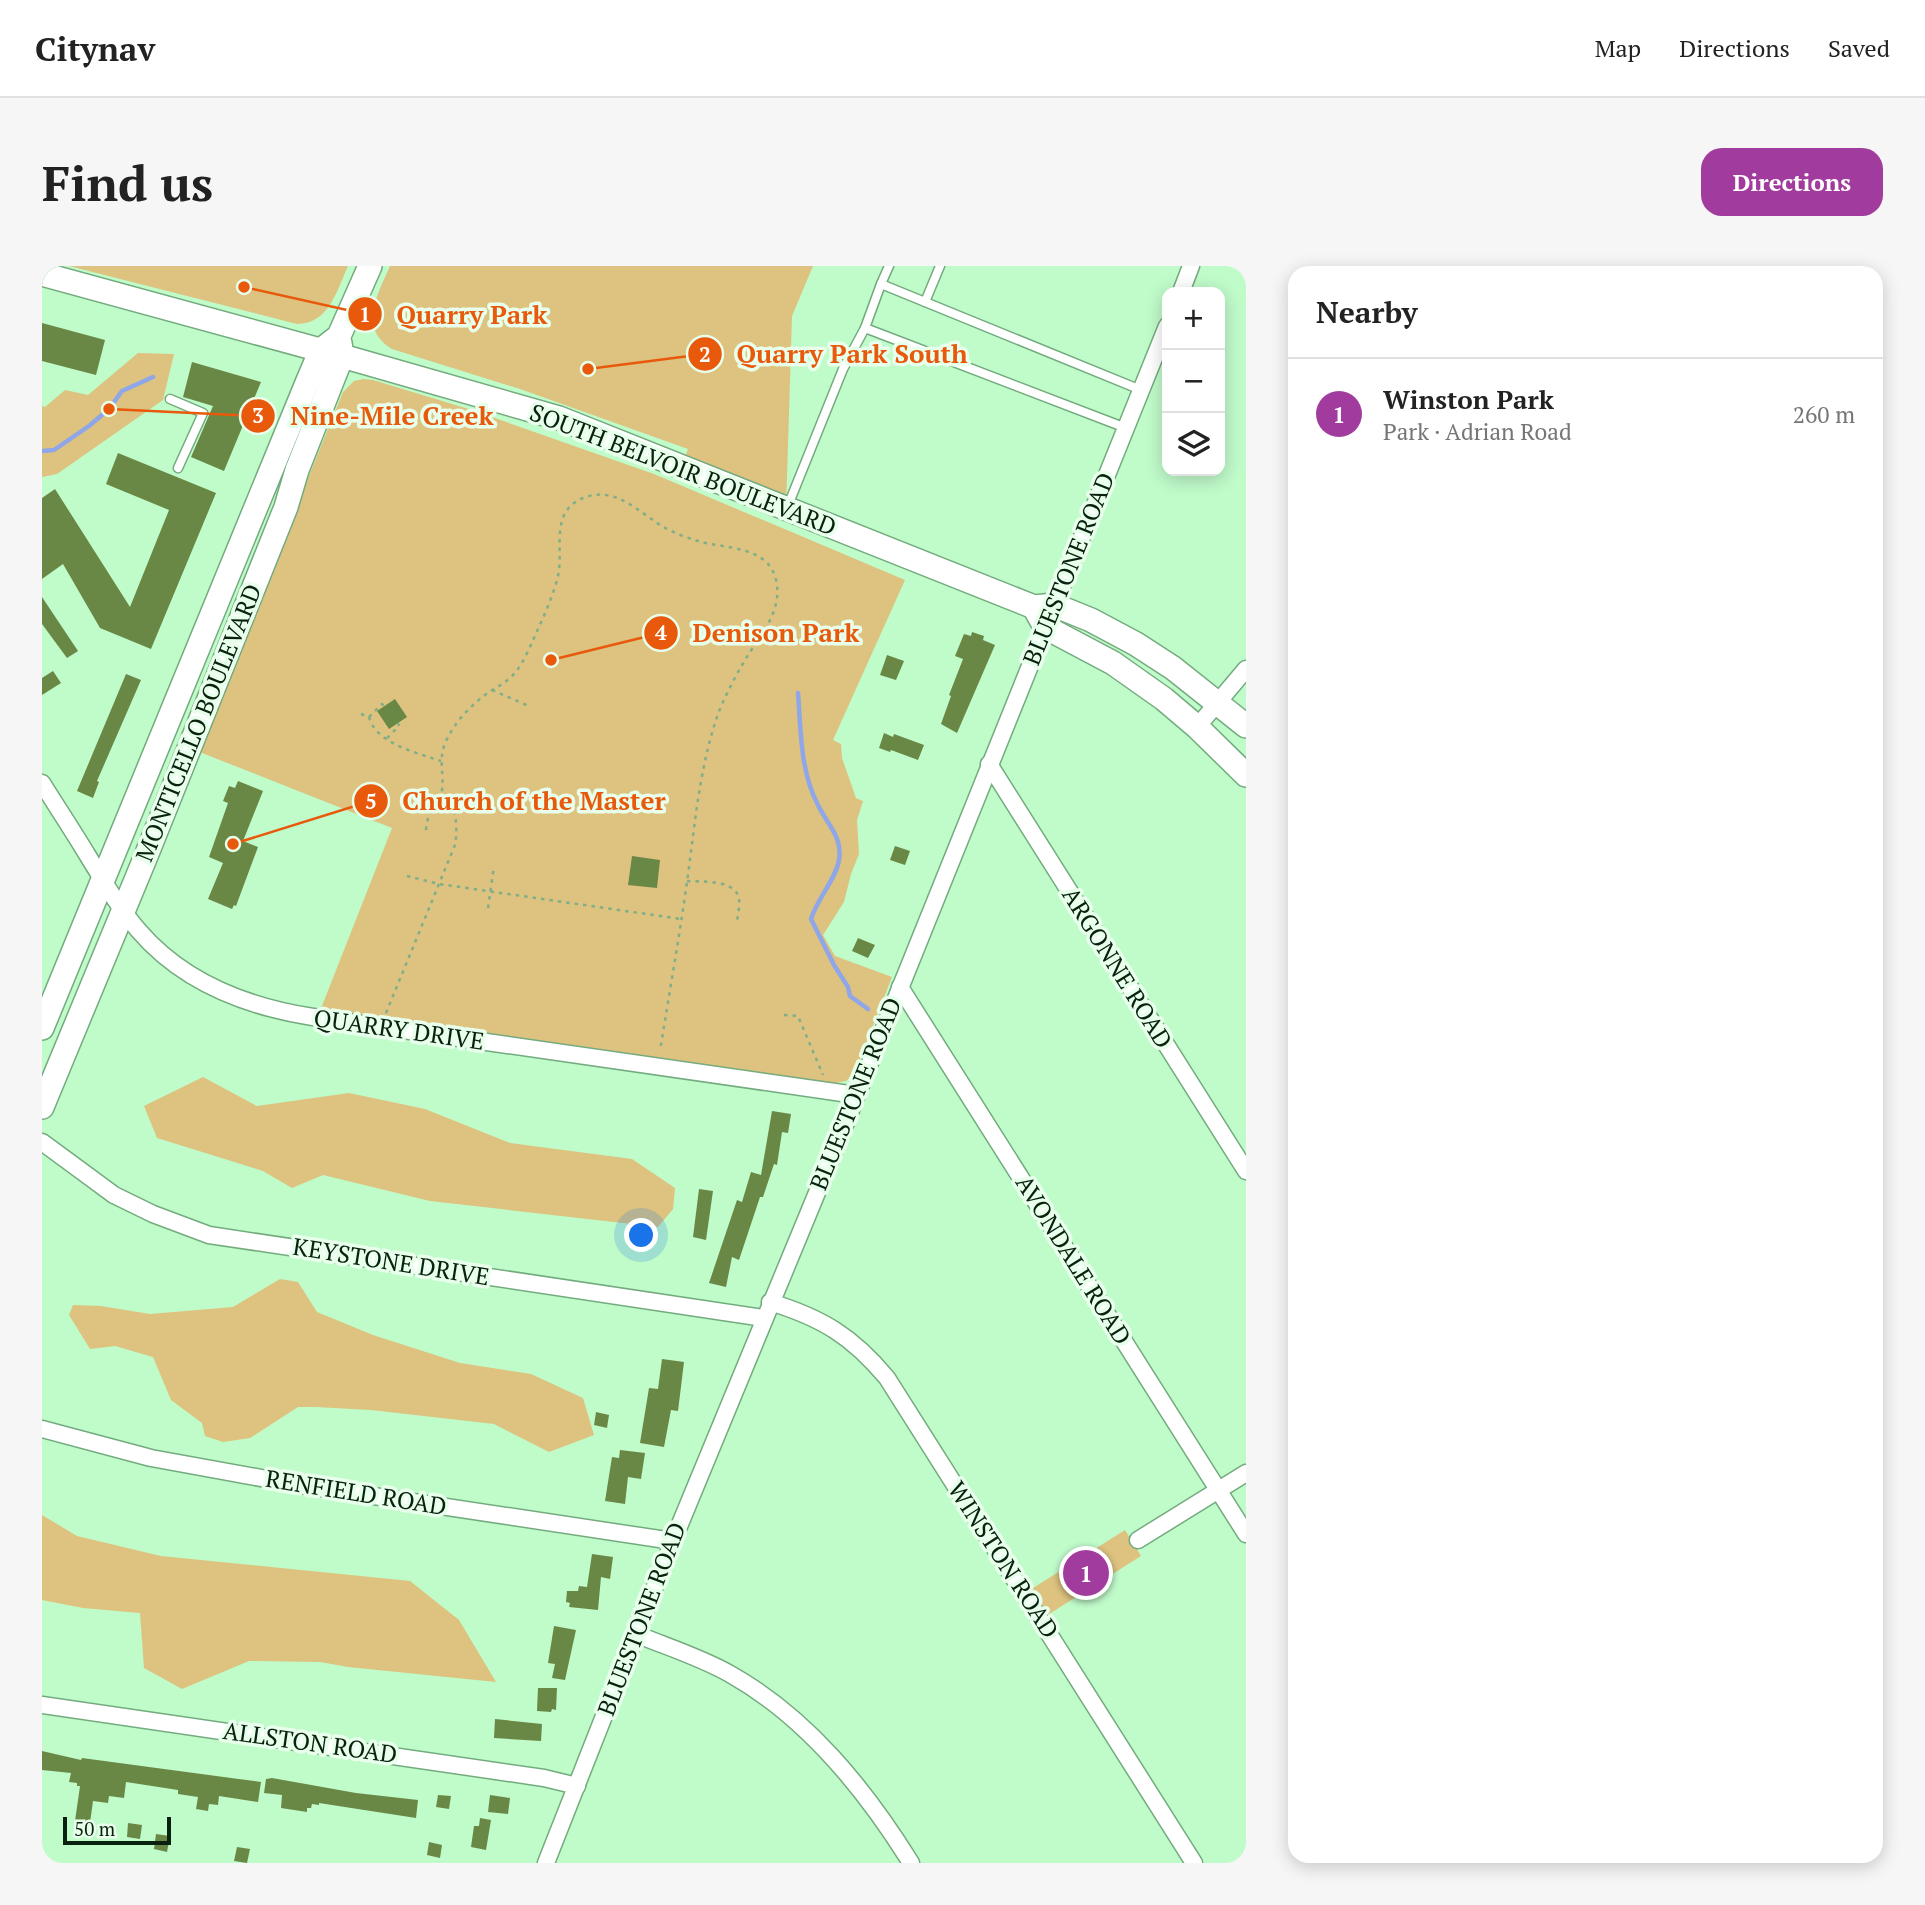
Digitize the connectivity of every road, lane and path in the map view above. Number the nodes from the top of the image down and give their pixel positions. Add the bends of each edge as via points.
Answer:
1 (370, 266) edge
2 (890, 266) edge
3 (940, 266) edge
4 (1191, 266) edge
5 (42, 274) edge
6 (881, 285) junction
7 (1183, 287) edge
8 (925, 302) junction
9 (865, 328) junction
10 (1162, 338) edge
11 (334, 347) junction
12 (1141, 390) junction
13 (170, 399) dead end
14 (1126, 428) junction
15 (178, 468) dead end
16 (786, 509) junction
17 (1044, 613) junction
18 (1246, 669) edge
19 (492, 690) junction
20 (1218, 702) junction
21 (384, 706) dead end
22 (531, 707) dead end
23 (361, 714) dead end
24 (369, 717) junction
25 (398, 723) dead end
26 (1246, 726) edge
27 (1197, 727) junction
28 (387, 738) junction
29 (441, 761) junction
30 (989, 764) junction
31 (1246, 775) edge
32 (42, 783) edge
33 (442, 793) junction
34 (426, 830) dead end
35 (494, 866) dead end
36 (407, 876) dead end
37 (103, 881) junction
38 (687, 881) junction
39 (439, 884) junction
40 (491, 892) junction
41 (488, 908) dead end
42 (123, 911) junction
43 (681, 919) junction
44 (737, 922) dead end
45 (900, 987) junction
46 (386, 1013) dead end
47 (784, 1015) dead end
48 (42, 1028) edge
49 (660, 1053) dead end
50 (824, 1077) dead end
51 (856, 1096) junction
52 (42, 1107) edge
53 (42, 1142) edge
54 (1246, 1171) edge
55 (770, 1302) junction
56 (764, 1318) junction
57 (42, 1429) edge
58 (1246, 1473) edge
59 (1219, 1490) junction
60 (1246, 1534) edge
61 (1138, 1540) dead end
62 (673, 1541) junction
63 (636, 1634) junction
64 (42, 1704) edge
65 (577, 1786) junction
66 (550, 1861) edge
67 (911, 1863) edge
68 (1194, 1863) edge

1 - 11 main road, MONTICELLO BOULEVARD
2 - 6 lane
3 - 8 lane
4 - 7 street
5 - 11 main road, SOUTH BELVOIR BOULEVARD
6 - 8 lane
6 - 9 lane
8 - 12 lane
9 - 14 lane
9 - 16 lane via 843,369
10 - 12 street, BLUESTONE ROAD
11 - 16 main road, SOUTH BELVOIR BOULEVARD via 559,418
11 - 37 main road, MONTICELLO BOULEVARD via 186,672
11 - 42 main road, MONTICELLO BOULEVARD via 286,507
12 - 14 street, BLUESTONE ROAD
13 - 15 lane via 203,413
14 - 17 street, BLUESTONE ROAD
16 - 17 main road, SOUTH BELVOIR BOULEVARD
17 - 20 main road, SOUTH BELVOIR BOULEVARD via 1091,620 1136,644
17 - 27 main road, SOUTH BELVOIR BOULEVARD
17 - 30 street, BLUESTONE ROAD
18 - 20 street
19 - 22 path
19 - 29 path via 453,727
19 - 38 path via 514,675 539,627 558,575 563,516 582,498 598,495 624,500 684,537 737,548 769,565 776,580 775,609 734,681 714,728 701,781
20 - 26 main road, SOUTH BELVOIR BOULEVARD
20 - 27 street
21 - 24 path
23 - 24 path
24 - 28 path
25 - 28 path
27 - 31 main road, SOUTH BELVOIR BOULEVARD
28 - 29 path
29 - 33 path
30 - 45 street, BLUESTONE ROAD
30 - 54 street, ARGONNE ROAD
32 - 37 street, QUARRY DRIVE
33 - 34 path via 430,811
33 - 39 path via 454,814 457,836
35 - 40 path
36 - 39 path
37 - 42 street, QUARRY DRIVE
37 - 48 main road, MONTICELLO BOULEVARD
38 - 43 path
38 - 44 path via 733,888 739,900
39 - 40 path
39 - 46 path
40 - 41 path
40 - 43 path
42 - 51 street, QUARRY DRIVE via 150,942 194,976 233,997 281,1011
42 - 52 main road, MONTICELLO BOULEVARD
43 - 49 path
45 - 51 street, BLUESTONE ROAD
45 - 59 street, AVONDALE ROAD
47 - 50 path via 798,1016
51 - 55 street, BLUESTONE ROAD
53 - 56 street, KEYSTONE DRIVE via 114,1195 209,1235
55 - 56 street, BLUESTONE ROAD
55 - 68 street, WINSTON ROAD via 828,1324 850,1339 887,1378
56 - 62 street, BLUESTONE ROAD
57 - 62 street, RENFIELD ROAD via 150,1458 268,1479
58 - 59 street
59 - 60 street, AVONDALE ROAD
59 - 61 street
62 - 63 street, BLUESTONE ROAD
63 - 65 street, BLUESTONE ROAD
63 - 67 street via 728,1673 783,1713 857,1785
64 - 65 street, ALLSTON ROAD via 544,1777
65 - 66 street, BLUESTONE ROAD

